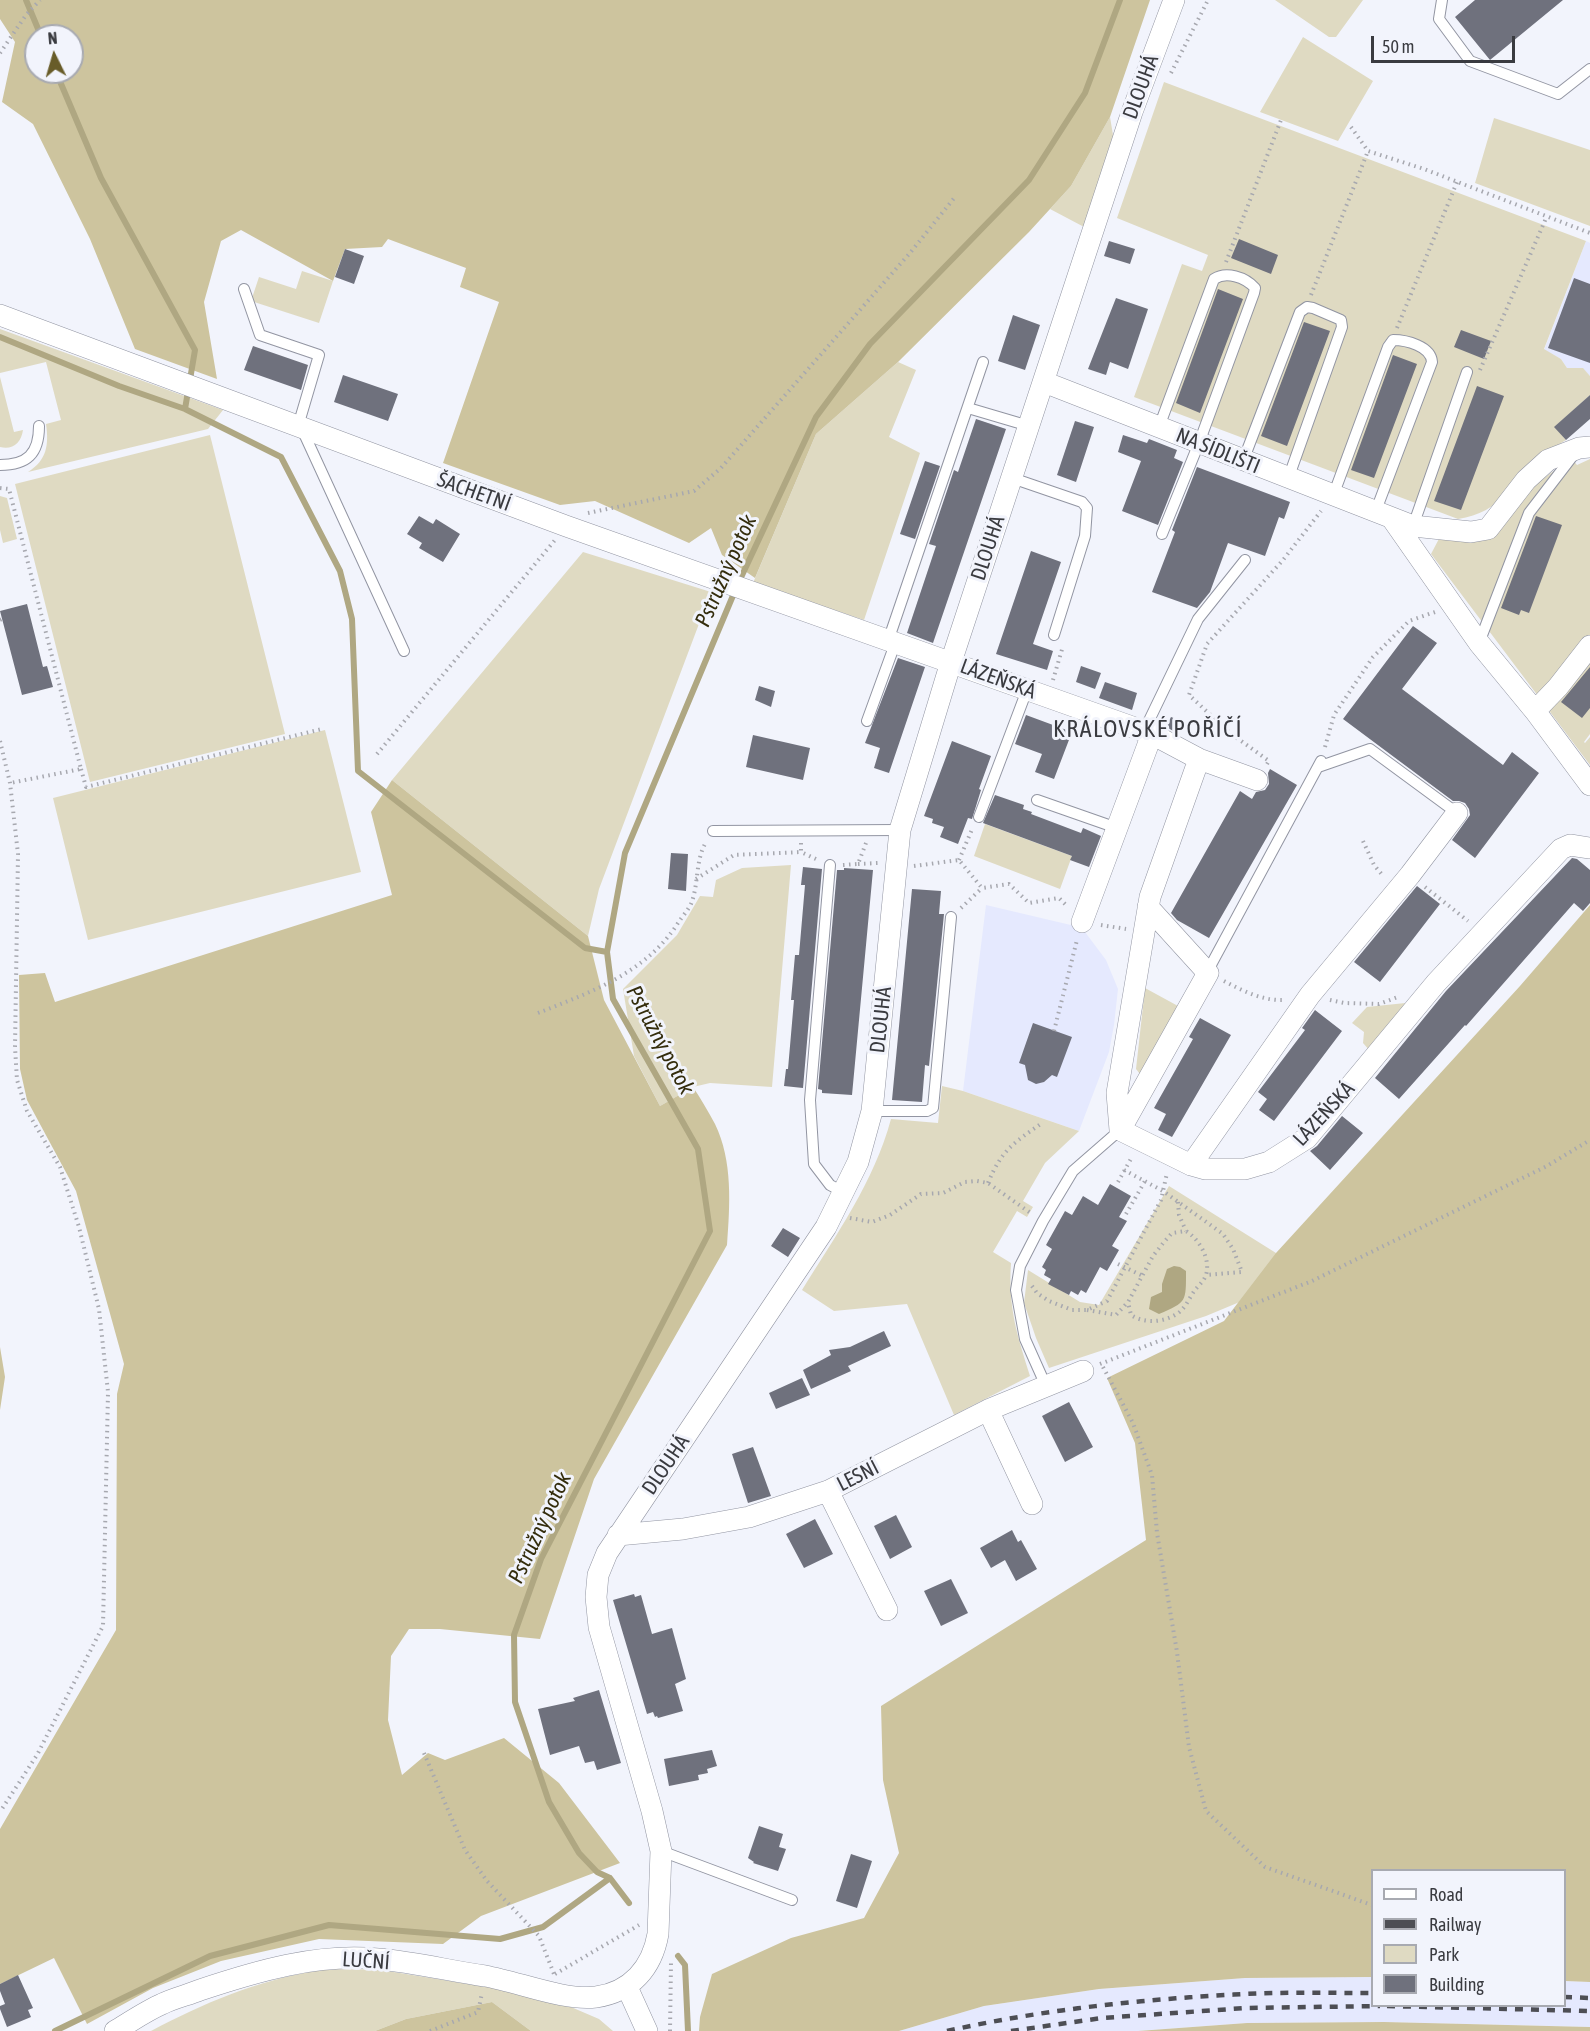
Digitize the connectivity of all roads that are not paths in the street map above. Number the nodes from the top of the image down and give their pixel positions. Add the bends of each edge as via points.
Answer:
1 (1174, 0) edge
2 (1442, 0) edge
3 (1590, 69) edge
4 (244, 289) dead end
5 (0, 315) edge
6 (983, 362) dead end
7 (1467, 372) road end
8 (1044, 382) junction
9 (968, 408) junction
10 (39, 426) dead end
11 (1029, 426) junction
12 (299, 427) junction
13 (1159, 427) junction
14 (1199, 443) junction
15 (1587, 446) edge
16 (1243, 461) junction
17 (0, 465) edge
18 (1012, 478) junction
19 (1288, 478) junction
20 (1334, 496) junction
21 (1384, 516) junction
22 (1413, 526) junction
23 (1162, 534) dead end
24 (1245, 560) dead end
25 (1054, 635) road end
26 (892, 643) junction
27 (1479, 643) junction
28 (1590, 646) edge
29 (404, 651) dead end
30 (951, 662) junction
31 (1027, 690) junction
32 (1535, 711) junction
33 (867, 721) dead end
34 (1148, 733) junction
35 (1199, 759) junction
36 (1257, 780) road end
37 (1590, 785) edge
38 (1037, 800) dead end
39 (1457, 813) joint
40 (979, 818) road end
41 (1117, 828) junction
42 (900, 830) junction
43 (713, 831) road end
44 (1590, 848) edge
45 (830, 865) dead end
46 (1148, 908) junction
47 (951, 917) road end
48 (1082, 922) road end
49 (1208, 973) junction
50 (873, 1111) junction
51 (1120, 1130) junction
52 (1191, 1165) junction
53 (843, 1192) junction
54 (1092, 1367) road end
55 (1046, 1386) junction
56 (988, 1410) junction
57 (828, 1491) junction
58 (1032, 1504) dead end
59 (618, 1535) junction
60 (887, 1610) dead end
61 (661, 1851) junction
62 (792, 1900) dead end
63 (627, 1987) junction
64 (115, 2031) edge
65 (647, 2031) edge

1 - 8 street, DLOUHÁ via 1132,112
2 - 3 lane via 1439,19 1470,61 1558,94
4 - 12 lane via 260,335 319,355
5 - 12 street, ŠACHETNÍ
6 - 9 lane
7 - 22 lane
8 - 11 street, DLOUHÁ
8 - 13 street, NA SÍDLIŠTI
9 - 11 lane
9 - 26 lane
10 - 17 lane via 39,439 31,456 17,465
11 - 18 street, DLOUHÁ
12 - 26 street, ŠACHETNÍ
12 - 29 lane
13 - 14 street, NA SÍDLIŠTI
13 - 14 lane via 1214,279 1228,274 1250,282 1254,293
14 - 16 street, NA SÍDLIŠTI
14 - 23 lane
15 - 22 street, NA SÍDLIŠTI via 1548,460 1526,480 1488,529 1470,532
15 - 27 lane via 1529,513
16 - 19 street, NA SÍDLIŠTI
16 - 19 lane via 1300,312 1306,307 1313,308 1341,320 1342,327
18 - 25 lane via 1082,502 1087,508 1084,536
18 - 30 street, DLOUHÁ
19 - 20 street, NA SÍDLIŠTI
20 - 21 street, NA SÍDLIŠTI
20 - 21 lane via 1388,347 1393,340 1401,340 1426,350 1432,362
21 - 22 street, NA SÍDLIŠTI
21 - 27 street
24 - 34 lane via 1198,619
26 - 30 street, ŠACHETNÍ
26 - 33 lane
27 - 32 street
28 - 32 street
30 - 31 street, LÁZEŇSKÁ
30 - 42 street, DLOUHÁ
31 - 34 street, LÁZEŇSKÁ
31 - 40 lane
32 - 37 street
34 - 35 street, LÁZEŇSKÁ
34 - 41 street
35 - 36 street, LÁZEŇSKÁ
35 - 46 street
38 - 41 lane
39 - 49 lane via 1370,749 1319,764
39 - 52 street via 1310,995
41 - 48 street
42 - 43 lane
42 - 50 street, DLOUHÁ
44 - 52 street, LÁZEŇSKÁ via 1570,845 1561,849 1436,983 1307,1138 1269,1162 1245,1169
45 - 53 lane via 810,1100 814,1164 830,1185
46 - 49 street
46 - 51 street via 1117,1093
47 - 50 lane via 933,1108
49 - 51 street
50 - 53 street, DLOUHÁ via 858,1162
51 - 52 street, LÁZEŇSKÁ
51 - 55 lane via 1073,1170 1020,1266 1016,1290 1025,1338
53 - 59 street, DLOUHÁ via 826,1227
54 - 55 street, LESNÍ
55 - 56 street, LESNÍ
56 - 57 street, LESNÍ
56 - 58 street
57 - 59 street, LESNÍ via 748,1517
57 - 60 street
59 - 61 street, DLOUHÁ via 606,1552 598,1575 599,1627
61 - 62 lane
61 - 63 street, DLOUHÁ via 656,1945 642,1973
63 - 64 street, LUČNÍ via 596,1997 562,1994 486,1976 377,1959 332,1958 238,1977 162,2004
63 - 65 street

